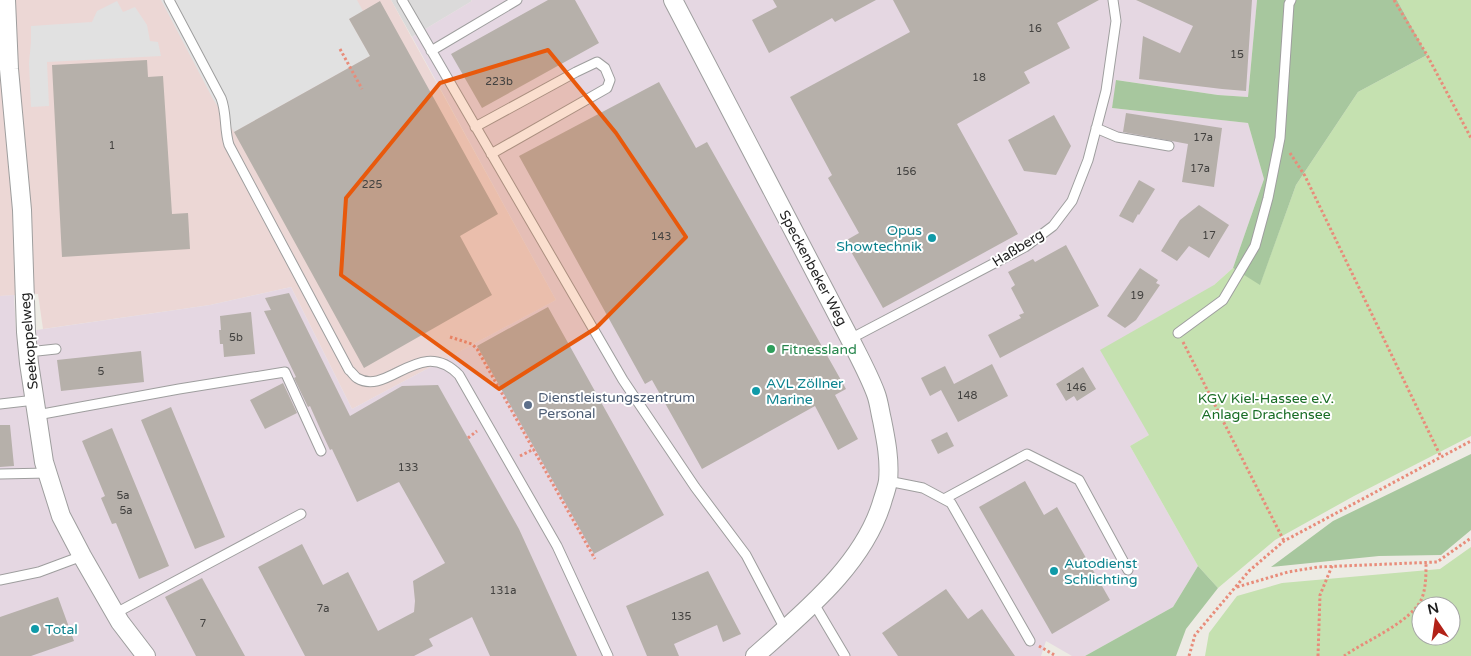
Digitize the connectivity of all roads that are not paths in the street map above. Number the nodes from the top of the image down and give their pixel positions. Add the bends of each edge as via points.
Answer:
1 (6, 0) edge
2 (168, 0) edge
3 (402, 0) edge
4 (516, 0) edge
5 (673, 0) edge
6 (1113, 0) edge
7 (1291, 0) edge
8 (432, 51) junction
9 (4, 69) edge
10 (475, 127) junction
11 (1096, 128) junction
12 (1168, 146) dead end
13 (491, 154) junction
14 (1178, 333) road end
15 (850, 339) junction
16 (56, 349) dead end
17 (28, 352) junction
18 (0, 404) edge
19 (36, 408) junction
20 (320, 451) dead end
21 (48, 473) junction
22 (0, 474) edge
23 (888, 482) junction
24 (944, 499) junction
25 (301, 514) dead end
26 (82, 556) junction
27 (1128, 570) dead end
28 (0, 580) edge
29 (813, 602) junction
30 (114, 614) junction
31 (785, 629) junction
32 (1030, 640) road end
33 (146, 656) edge
34 (608, 656) edge
35 (755, 656) edge
36 (845, 656) edge

1 - 9 street, Seekoppelweg
2 - 34 lane via 221,98 229,145 349,370 357,378 372,381 425,362 438,361 459,375 557,546
3 - 8 lane
4 - 8 lane
5 - 15 street, Speckenbeker Weg
6 - 11 lane, Haßberg via 1116,21 1106,91
7 - 14 lane via 1280,138 1255,246 1223,300
8 - 10 lane
9 - 17 street, Seekoppelweg via 22,210
10 - 13 lane
10 - 13 lane via 597,62 605,68 610,80 607,88
11 - 12 lane via 1117,137
11 - 15 lane, Haßberg via 1072,201 1053,226 1025,247
13 - 31 lane via 623,380 695,487 746,555
15 - 23 street, Speckenbeker Weg via 876,395 886,438
16 - 17 lane
17 - 19 street, Seekoppelweg
18 - 19 lane
19 - 20 lane via 285,372
19 - 21 street, Seekoppelweg
21 - 22 lane
21 - 26 street, Seekoppelweg via 61,516
23 - 24 lane via 923,488
23 - 29 street, Speckenbeker Weg via 881,507 866,538 852,560
24 - 27 lane via 1027,454 1079,480
24 - 32 lane via 951,503
25 - 30 lane
26 - 28 lane via 39,572
26 - 30 street, Seekoppelweg
29 - 31 street, Speckenbeker Weg
29 - 36 lane
30 - 33 street, Seekoppelweg
31 - 35 street, Speckenbeker Weg

